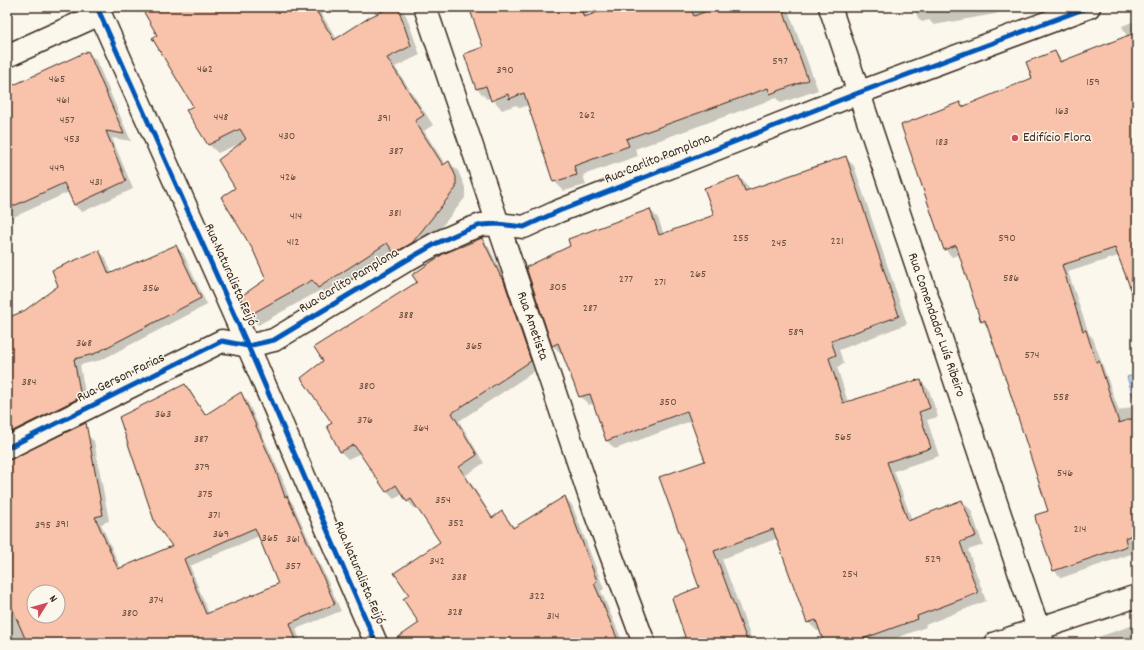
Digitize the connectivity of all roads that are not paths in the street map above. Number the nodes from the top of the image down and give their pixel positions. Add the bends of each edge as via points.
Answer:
1 (425, 7) edge
2 (830, 7) edge
3 (1089, 7) edge
4 (98, 11) edge
5 (7, 56) edge
6 (858, 92) junction
7 (498, 224) junction
8 (248, 346) junction
9 (7, 448) edge
10 (1137, 596) edge
11 (1040, 636) edge
12 (376, 643) edge
13 (644, 643) edge
14 (996, 643) edge

1 - 7 street, Rua Ametista
2 - 6 street, Rua Comendador Luís Ribeiro
3 - 6 street, Rua Carlito Pamplona
4 - 5 street
4 - 8 street, Rua Naturalista Feijó
6 - 7 street, Rua Carlito Pamplona via 524,227
6 - 11 street, Rua Comendador Luís Ribeiro
7 - 8 street, Rua Carlito Pamplona via 481,225 437,243 274,340
7 - 13 street, Rua Ametista via 595,512
8 - 9 street, Rua Gerson Farias via 222,341
8 - 12 street, Rua Naturalista Feijó
10 - 11 street
11 - 14 street

